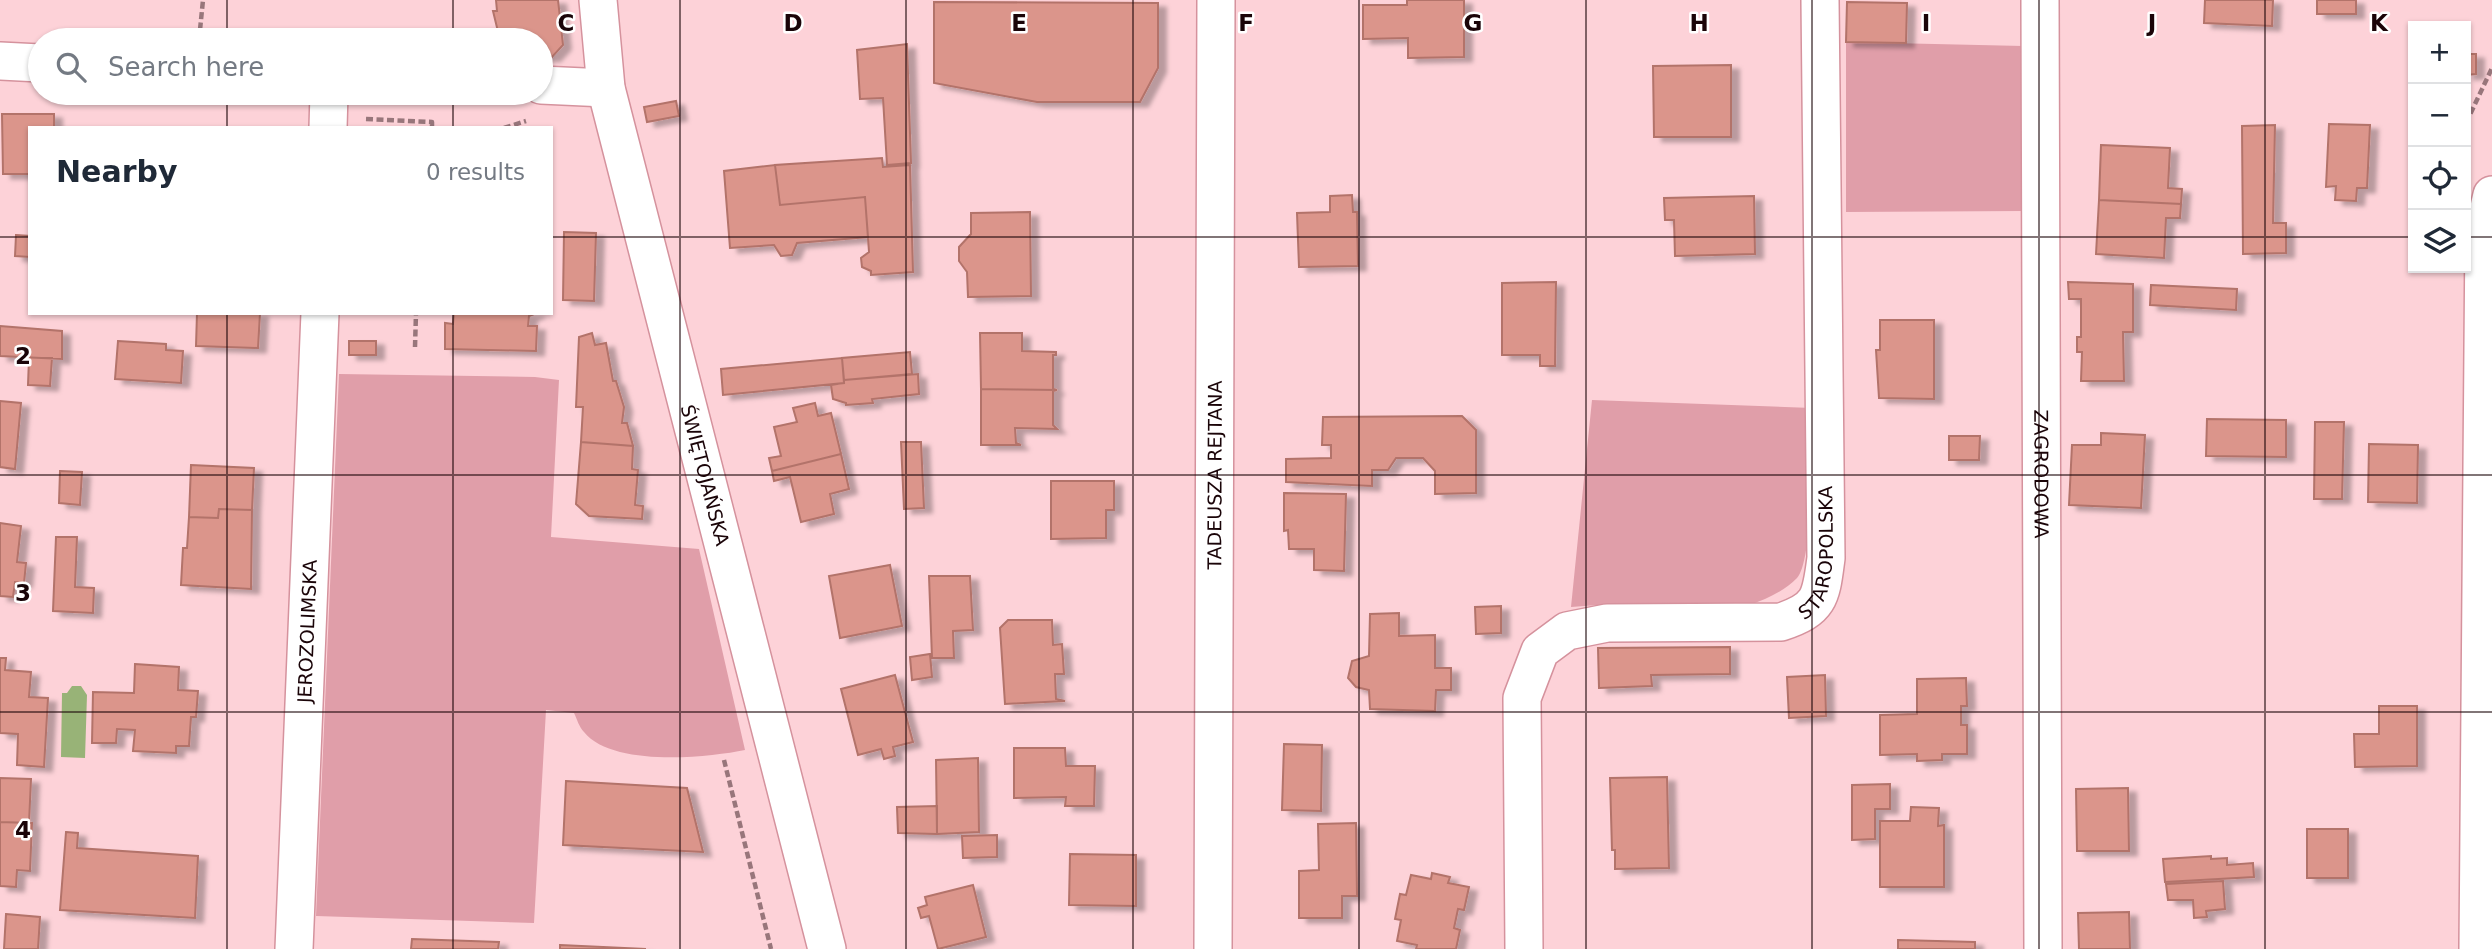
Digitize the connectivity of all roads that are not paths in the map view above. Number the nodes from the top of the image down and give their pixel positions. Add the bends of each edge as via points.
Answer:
1 (598, 0) edge
2 (1216, 0) edge
3 (1820, 0) edge
4 (2040, 0) edge
5 (0, 61) edge
6 (28, 62) edge
7 (553, 86) edge
8 (606, 88) junction
9 (2492, 195) edge
10 (320, 315) edge
11 (294, 949) edge
12 (827, 949) edge
13 (1213, 949) edge
14 (1524, 949) edge
15 (2043, 949) edge
16 (2478, 949) edge

1 - 8 street, ŚWIĘTOJAŃSKA
2 - 13 street, TADEUSZA REJTANA
3 - 14 street, STAROPOLSKA via 1826,558 1821,597 1803,615 1782,622 1607,624 1567,631 1540,651 1522,698
4 - 15 street, ZAGRODOWA
5 - 6 street
7 - 8 street
8 - 12 street, ŚWIĘTOJAŃSKA
9 - 16 street via 2484,229
10 - 11 street, JEROZOLIMSKA

